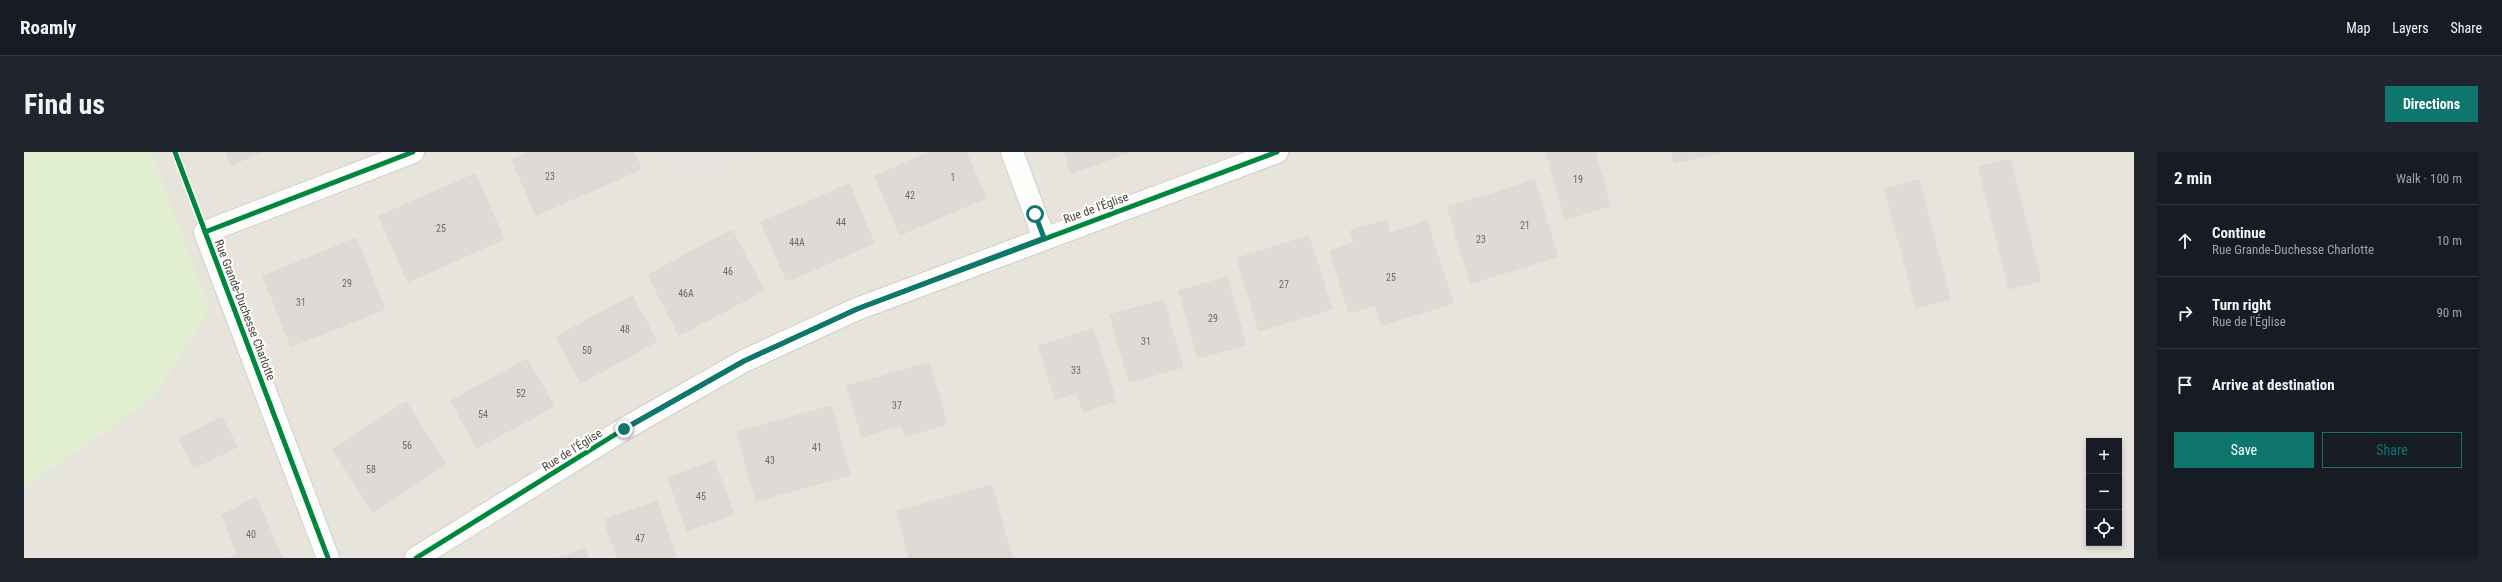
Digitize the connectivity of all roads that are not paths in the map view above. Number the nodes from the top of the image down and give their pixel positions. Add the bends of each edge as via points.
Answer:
1 (413, 152) edge
2 (1012, 152) edge
3 (1277, 152) edge
4 (1044, 238) junction
5 (328, 558) edge
6 (416, 558) edge

1 - 5 street, Rue Grande-Duchesse Charlotte via 205,232
2 - 4 street
3 - 4 street, Rue de l'Église
4 - 6 street, Rue de l'Église via 857,309 744,361 624,429

